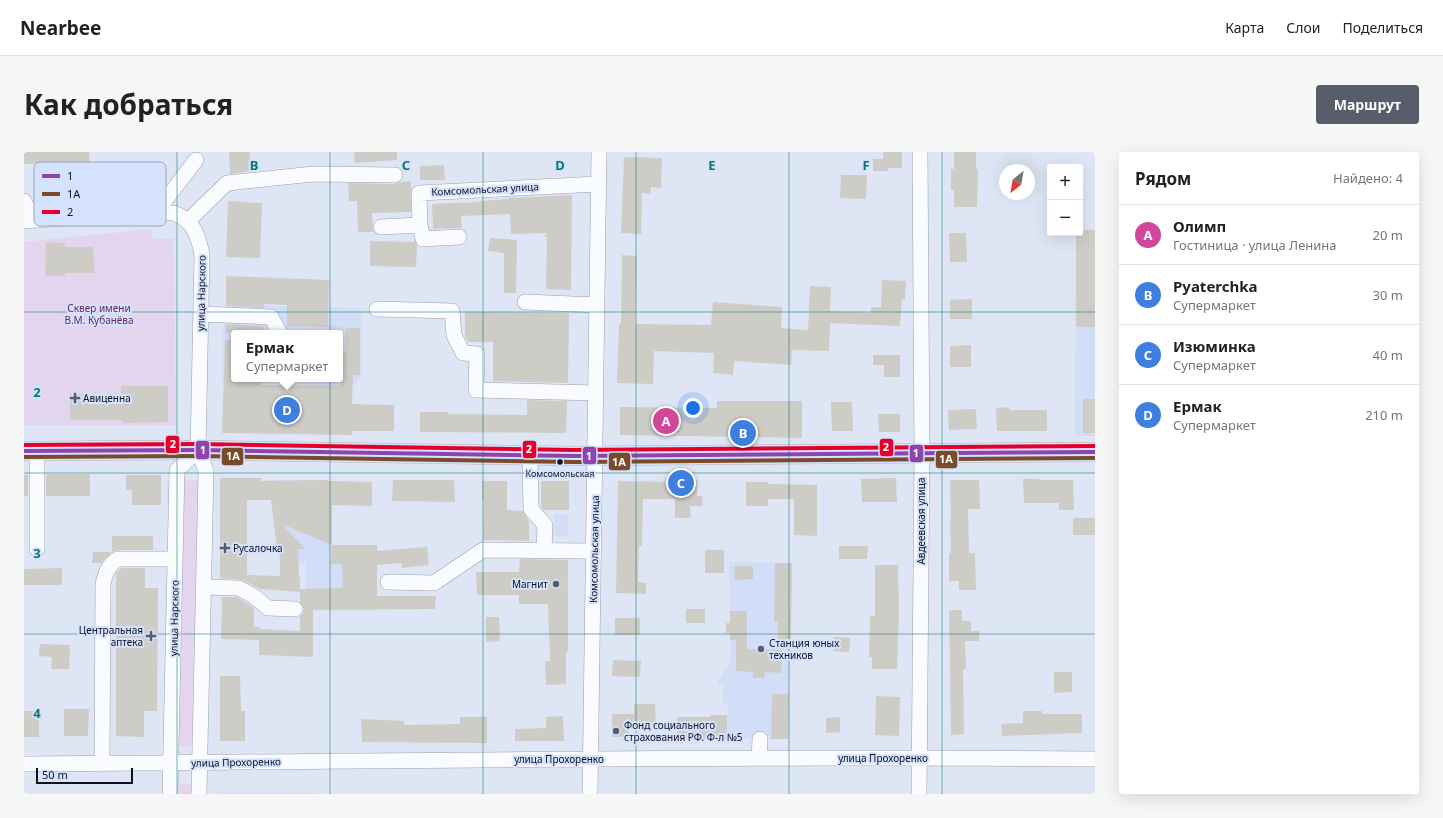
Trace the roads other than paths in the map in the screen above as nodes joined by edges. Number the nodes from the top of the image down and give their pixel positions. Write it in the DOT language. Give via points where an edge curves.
graph roads {
  1 [pos="599,152"];
  2 [pos="920,152"];
  3 [pos="196,160"];
  4 [pos="395,175"];
  5 [pos="598,184"];
  6 [pos="166,200"];
  7 [pos="24,201"];
  8 [pos="166,213"];
  9 [pos="28,221"];
  10 [pos="188,221"];
  11 [pos="420,225"];
  12 [pos="381,227"];
  13 [pos="459,237"];
  14 [pos="525,302"];
  15 [pos="597,305"];
  16 [pos="377,309"];
  17 [pos="201,314"];
  18 [pos="278,330"];
  19 [pos="596,393"];
  20 [pos="198,450"];
  21 [pos="30,451"];
  22 [pos="1095,452"];
  23 [pos="922,453"];
  24 [pos="530,455"];
  25 [pos="595,456"];
  26 [pos="37,549"];
  27 [pos="544,550"];
  28 [pos="594,551"];
  29 [pos="175,559"];
  30 [pos="388,582"];
  31 [pos="203,587"];
  32 [pos="295,609"];
  33 [pos="760,739"];
  34 [pos="759,758"];
  35 [pos="919,758"];
  36 [pos="591,759"];
  37 [pos="1095,759"];
  38 [pos="170,762"];
  39 [pos="200,762"];
  40 [pos="102,763"];
  41 [pos="24,764"];
  42 [pos="170,794"];
  43 [pos="199,794"];
  44 [pos="590,794"];
  45 [pos="919,794"];
  1 -- 5 [label="street, Комсомольская улица"];
  2 -- 23 [label="street, Авдеевская улица"];
  3 -- 6 [label="street"];
  4 -- 10 [label="street" via="313,174 227,183"];
  5 -- 11 [label="street, Комсомольская улица" via="419,193"];
  5 -- 15 [label="street, Комсомольская улица"];
  7 -- 9 [label="street"];
  8 -- 10 [label="street" via="176,214"];
  10 -- 17 [label="street, улица Нарского" via="198,236 202,255"];
  11 -- 12 [label="street"];
  11 -- 13 [label="street" via="423,239"];
  14 -- 15 [label="street"];
  15 -- 19 [label="street, Комсомольская улица"];
  16 -- 19 [label="street" via="452,311 454,335 462,352 477,354 476,390"];
  17 -- 18 [label="street" via="272,317"];
  17 -- 20 [label="street, улица Нарского"];
  19 -- 25 [label="street, Комсомольская улица"];
  20 -- 21 [label="main road"];
  20 -- 24 [label="main road"];
  20 -- 29 [label="street, улица Нарского" via="177,470"];
  20 -- 31 [label="street, улица Нарского" via="206,471"];
  21 -- 26 [label="street"];
  22 -- 23 [label="main road"];
  23 -- 25 [label="main road"];
  23 -- 35 [label="street, Авдеевская улица"];
  24 -- 25 [label="main road"];
  24 -- 27 [label="street" via="531,508 545,525"];
  25 -- 28 [label="street, Комсомольская улица"];
  27 -- 28 [label="street"];
  27 -- 30 [label="street" via="483,550 434,583"];
  28 -- 36 [label="street, Комсомольская улица"];
  29 -- 38 [label="street, улица Нарского"];
  29 -- 40 [label="street" via="118,559 111,564 104,576"];
  31 -- 32 [label="street" via="239,588 268,608"];
  31 -- 39 [label="street, улица Нарского"];
  33 -- 34 [label="street"];
  34 -- 35 [label="street, улица Прохоренко"];
  34 -- 36 [label="street, улица Прохоренко"];
  35 -- 37 [label="street, улица Прохоренко"];
  35 -- 45 [label="street, Авдеевская улица"];
  36 -- 39 [label="street, улица Прохоренко"];
  36 -- 44 [label="street, Комсомольская улица"];
  38 -- 39 [label="street, улица Прохоренко"];
  38 -- 40 [label="street, улица Прохоренко"];
  38 -- 42 [label="street, улица Нарского"];
  39 -- 43 [label="street, улица Нарского"];
  40 -- 41 [label="street, улица Прохоренко"];
}
